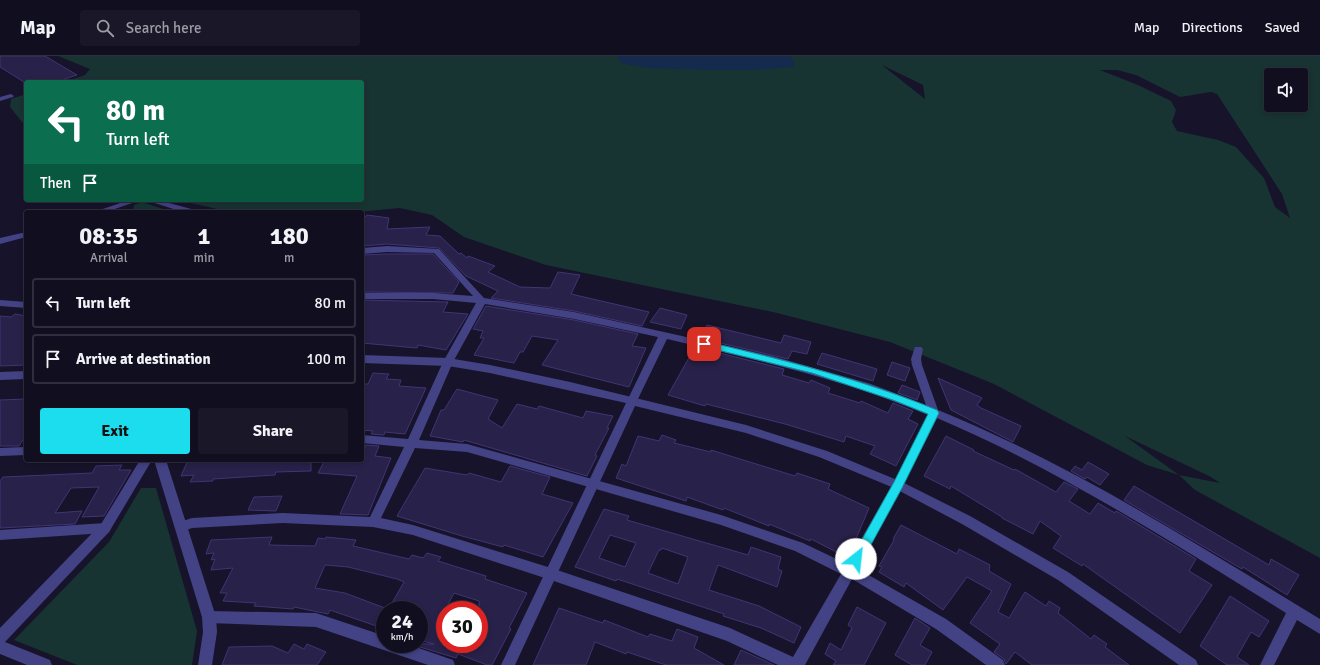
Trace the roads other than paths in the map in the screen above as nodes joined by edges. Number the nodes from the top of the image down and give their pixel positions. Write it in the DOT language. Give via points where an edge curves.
graph roads {
  1 [pos="11,96"];
  2 [pos="0,99"];
  3 [pos="130,202"];
  4 [pos="156,202"];
  5 [pos="104,210"];
  6 [pos="185,210"];
  7 [pos="24,235"];
  8 [pos="0,242"];
  9 [pos="364,251"];
  10 [pos="364,296"];
  11 [pos="482,301"];
  12 [pos="0,303"];
  13 [pos="24,305"];
  14 [pos="664,335"];
  15 [pos="918,349"];
  16 [pos="364,359"];
  17 [pos="448,362"];
  18 [pos="24,375"];
  19 [pos="0,376"];
  20 [pos="632,402"];
  21 [pos="934,413"];
  22 [pos="364,439"];
  23 [pos="412,443"];
  24 [pos="24,451"];
  25 [pos="0,452"];
  26 [pos="145,462"];
  27 [pos="161,462"];
  28 [pos="593,485"];
  29 [pos="898,485"];
  30 [pos="373,522"];
  31 [pos="181,527"];
  32 [pos="106,528"];
  33 [pos="0,535"];
  34 [pos="850,572"];
  35 [pos="551,574"];
  36 [pos="1294,611"];
  37 [pos="208,617"];
  38 [pos="1320,627"];
  39 [pos="0,638"];
  40 [pos="376,641"];
  41 [pos="0,648"];
  42 [pos="413,653"];
  43 [pos="45,665"];
  44 [pos="205,665"];
  45 [pos="448,665"];
  46 [pos="508,665"];
  47 [pos="794,665"];
  48 [pos="797,665"];
  49 [pos="998,665"];
  50 [pos="1191,665"];
  51 [pos="1267,665"];
  1 -- 2 [label="street"];
  3 -- 5 [label="street"];
  4 -- 6 [label="street"];
  7 -- 8 [label="street"];
  9 -- 11 [label="street" via="436,251"];
  10 -- 11 [label="street"];
  11 -- 14 [label="street" via="561,312"];
  11 -- 17 [label="street"];
  12 -- 13 [label="street"];
  14 -- 20 [label="street"];
  14 -- 21 [label="street" via="813,370 896,397"];
  15 -- 21 [label="street" via="917,365"];
  16 -- 17 [label="street"];
  17 -- 20 [label="street"];
  17 -- 23 [label="street"];
  18 -- 19 [label="street"];
  20 -- 28 [label="street"];
  20 -- 29 [label="street" via="746,429 823,454"];
  21 -- 29 [label="street"];
  21 -- 36 [label="street" via="1033,457 1106,497"];
  22 -- 23 [label="street"];
  23 -- 28 [label="street" via="467,448"];
  23 -- 30 [label="street"];
  24 -- 25 [label="street"];
  26 -- 32 [label="street"];
  27 -- 31 [label="street"];
  28 -- 34 [label="street" via="721,520 799,547"];
  28 -- 35 [label="street"];
  29 -- 34 [label="street"];
  29 -- 50 [label="street" via="966,520 1063,576"];
  30 -- 31 [label="street" via="283,518 192,523"];
  30 -- 35 [label="street" via="413,530"];
  31 -- 37 [label="street"];
  32 -- 33 [label="street"];
  32 -- 39 [label="street"];
  34 -- 48 [label="street"];
  34 -- 49 [label="street" via="941,624"];
  35 -- 46 [label="street"];
  35 -- 47 [label="street" via="730,635"];
  36 -- 38 [label="street"];
  36 -- 51 [label="street"];
  37 -- 40 [label="street" via="316,620"];
  37 -- 44 [label="street" via="210,632"];
  41 -- 43 [label="street"];
  42 -- 45 [label="street"];
}
